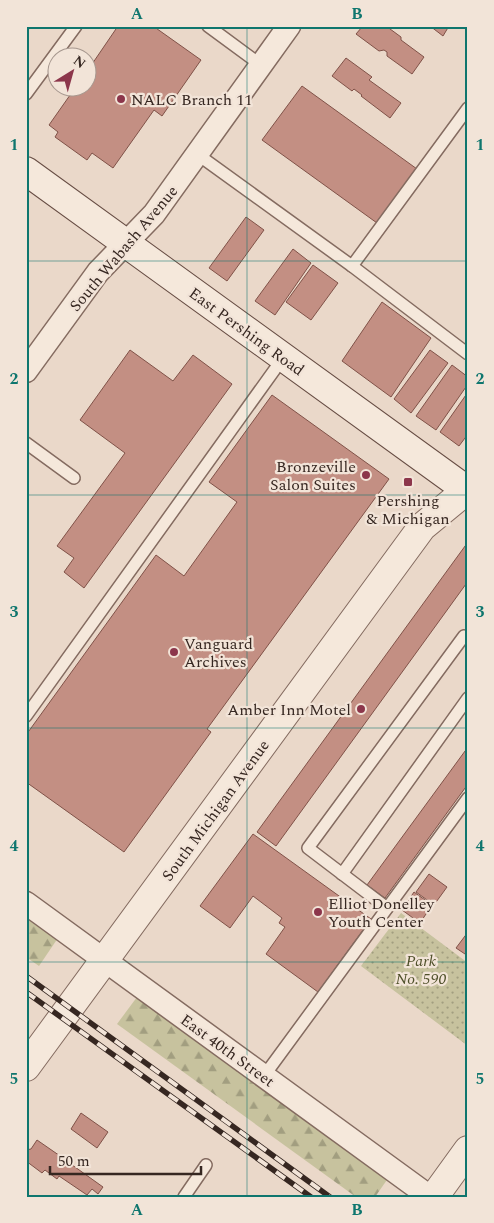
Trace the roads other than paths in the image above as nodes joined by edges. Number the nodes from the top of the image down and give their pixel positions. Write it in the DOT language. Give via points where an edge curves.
graph roads {
  1 [pos="76,26"];
  2 [pos="208,26"];
  3 [pos="289,26"];
  4 [pos="261,65"];
  5 [pos="26,94"];
  6 [pos="468,108"];
  7 [pos="198,154"];
  8 [pos="26,171"];
  9 [pos="126,243"];
  10 [pos="352,266"];
  11 [pos="468,354"];
  12 [pos="284,358"];
  13 [pos="26,371"];
  14 [pos="26,443"];
  15 [pos="74,478"];
  16 [pos="467,491"];
  17 [pos="468,638"];
  18 [pos="468,698"];
  19 [pos="26,716"];
  20 [pos="468,798"];
  21 [pos="342,874"];
  22 [pos="26,903"];
  23 [pos="387,908"];
  24 [pos="105,960"];
  25 [pos="26,1067"];
  26 [pos="264,1076"];
  27 [pos="468,1150"];
  28 [pos="206,1165"];
  29 [pos="184,1197"];
  30 [pos="432,1197"];
  1 -- 5 [label="lane"];
  2 -- 4 [label="lane"];
  3 -- 4 [label="street, South Wabash Avenue"];
  4 -- 7 [label="street, South Wabash Avenue"];
  6 -- 10 [label="lane"];
  7 -- 9 [label="street, South Wabash Avenue" via="154,214"];
  7 -- 10 [label="lane"];
  8 -- 9 [label="street, East Pershing Road"];
  9 -- 12 [label="street, East Pershing Road"];
  9 -- 13 [label="street, South Wabash Avenue" via="98,272"];
  10 -- 11 [label="lane"];
  12 -- 16 [label="street, East Pershing Road"];
  12 -- 19 [label="lane"];
  14 -- 15 [label="lane"];
  16 -- 24 [label="street, South Michigan Avenue" via="422,527"];
  17 -- 21 [label="lane" via="464,636 308,848"];
  18 -- 21 [label="lane"];
  20 -- 23 [label="lane"];
  21 -- 23 [label="lane"];
  22 -- 24 [label="street, East 40th Street"];
  23 -- 26 [label="lane"];
  24 -- 25 [label="street, South Michigan Avenue"];
  24 -- 26 [label="street, East 40th Street"];
  26 -- 30 [label="street, East 40th Street"];
  27 -- 30 [label="street"];
  28 -- 29 [label="lane"];
}
